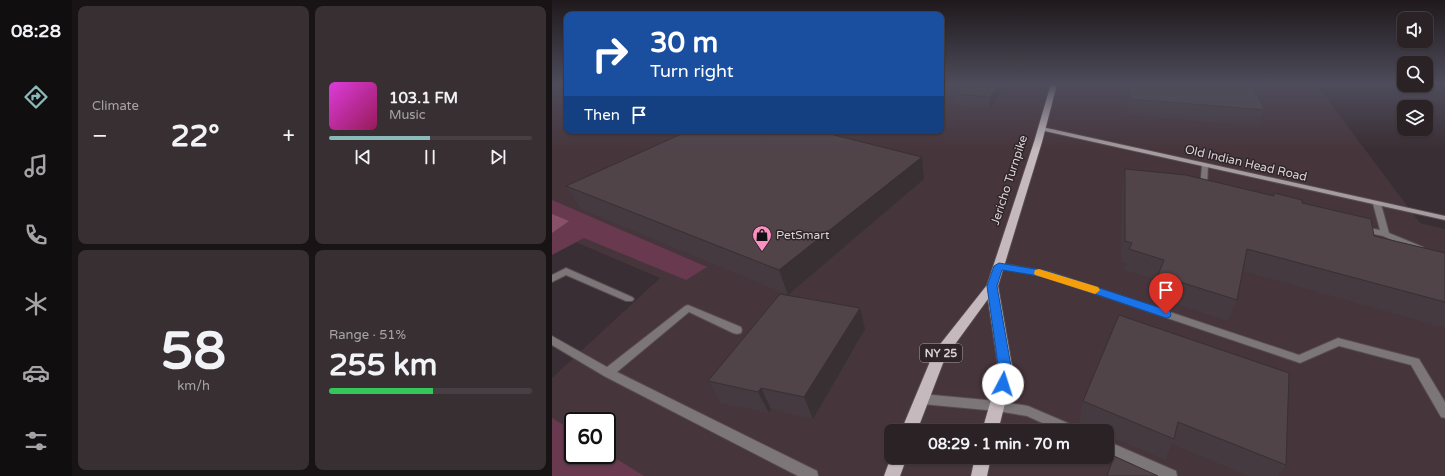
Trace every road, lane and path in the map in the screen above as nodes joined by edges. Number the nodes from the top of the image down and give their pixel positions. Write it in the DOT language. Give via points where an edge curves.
graph roads {
  1 [pos="1048,106"];
  2 [pos="1042,129"];
  3 [pos="1205,165"];
  4 [pos="1216,192"];
  5 [pos="1377,204"];
  6 [pos="1445,218"];
  7 [pos="1355,227"];
  8 [pos="1385,234"];
  9 [pos="1426,252"];
  10 [pos="999,266"];
  11 [pos="552,279"];
  12 [pos="992,286"];
  13 [pos="629,298"];
  14 [pos="737,330"];
  15 [pos="552,340"];
  16 [pos="608,373"];
  17 [pos="922,399"];
  18 [pos="997,406"];
  19 [pos="1445,413"];
  20 [pos="913,424"];
  21 [pos="992,424"];
  22 [pos="1057,424"];
  23 [pos="1114,450"];
  24 [pos="896,464"];
  25 [pos="982,464"];
  26 [pos="812,476"];
  27 [pos="892,476"];
  28 [pos="979,476"];
  29 [pos="1171,476"];
  1 -- 2 [label="main road, Jericho Turnpike / NY 25"];
  2 -- 3 [label="street, Old Indian Head Road"];
  2 -- 10 [label="main road, Jericho Turnpike / NY 25"];
  3 -- 4 [label="lane" via="1203,189"];
  3 -- 5 [label="street, Old Indian Head Road"];
  5 -- 6 [label="street, Old Indian Head Road"];
  5 -- 8 [label="lane"];
  7 -- 8 [label="lane"];
  8 -- 9 [label="lane"];
  10 -- 12 [label="main road, Jericho Turnpike / NY 25"];
  10 -- 19 [label="lane" via="1047,274 1300,359 1338,342 1415,362"];
  11 -- 13 [label="lane" via="566,271"];
  12 -- 17 [label="main road, Jericho Turnpike / NY 25" via="939,356"];
  12 -- 18 [label="main road, Jericho Turnpike / NY 25" via="1006,372"];
  14 -- 16 [label="lane" via="688,308"];
  15 -- 16 [label="lane"];
  16 -- 26 [label="lane"];
  17 -- 18 [label="lane"];
  17 -- 20 [label="main road, Jericho Turnpike / NY 25"];
  18 -- 21 [label="main road, Jericho Turnpike / NY 25"];
  18 -- 22 [label="lane" via="1028,411"];
  23 -- 29 [label="lane"];
  24 -- 27 [label="main road"];
  25 -- 28 [label="main road"];
}
